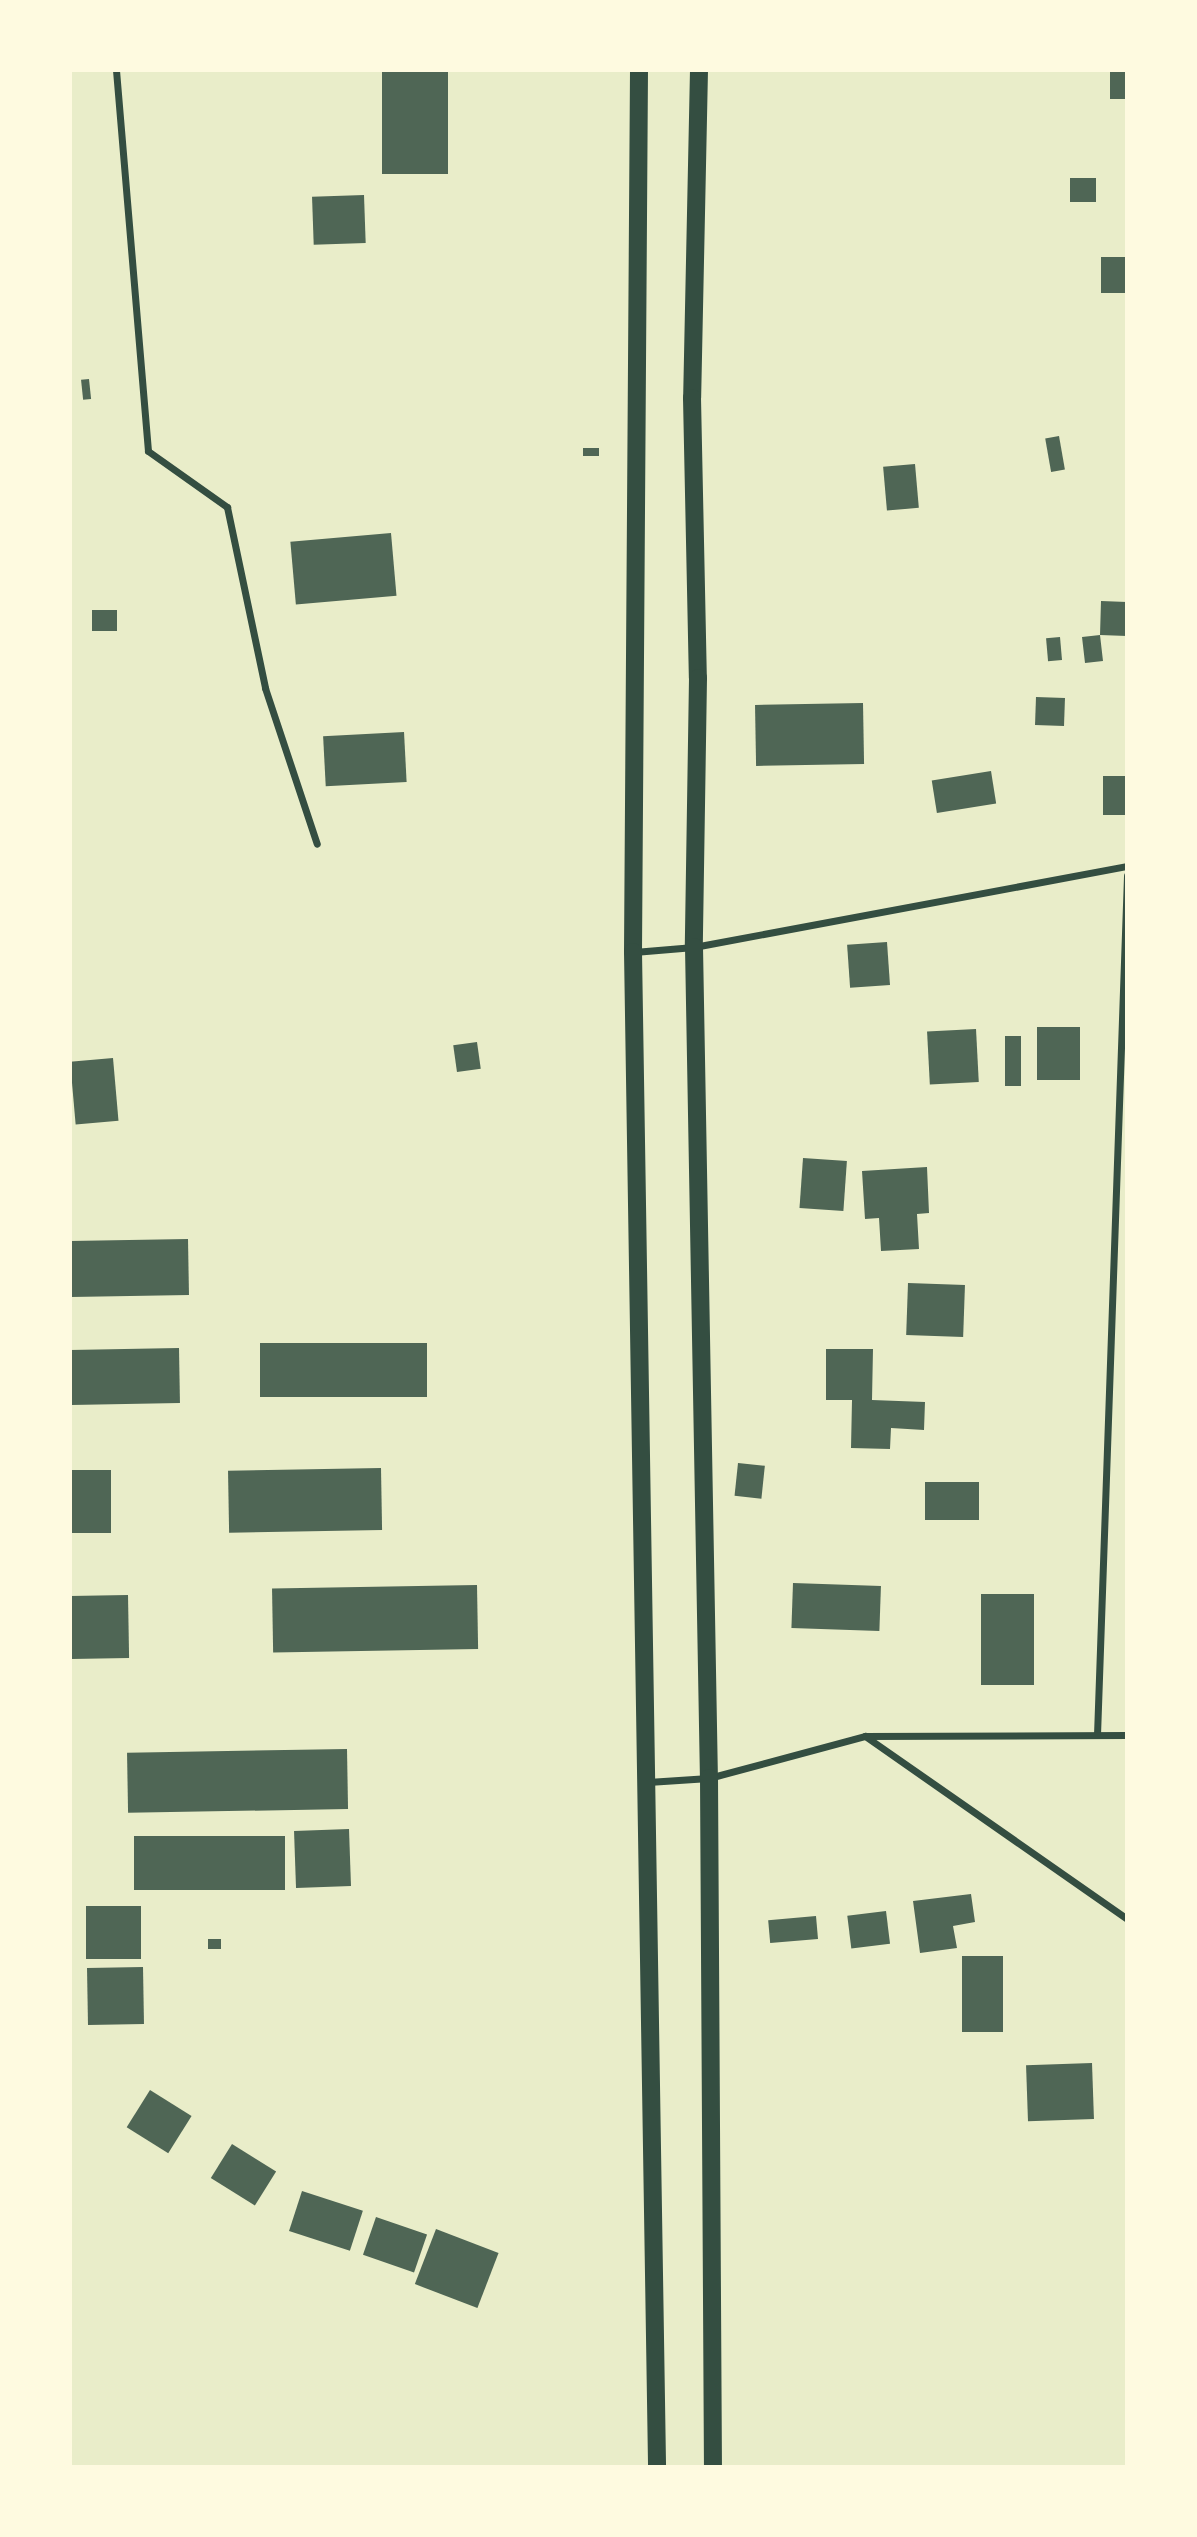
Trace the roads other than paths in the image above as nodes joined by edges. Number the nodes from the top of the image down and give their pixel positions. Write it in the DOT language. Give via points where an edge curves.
graph roads {
  1 [pos="116,70"];
  2 [pos="639,70"];
  3 [pos="699,70"];
  4 [pos="317,844"];
  5 [pos="1127,866"];
  6 [pos="1127,876"];
  7 [pos="694,947"];
  8 [pos="633,952"];
  9 [pos="1097,1735"];
  10 [pos="1127,1735"];
  11 [pos="865,1736"];
  12 [pos="709,1778"];
  13 [pos="647,1782"];
  14 [pos="1127,1919"];
  15 [pos="657,2467"];
  16 [pos="713,2467"];
  1 -- 4 [label="street" via="148,451 227,507 265,688"];
  2 -- 8 [label="main road"];
  3 -- 7 [label="main road" via="692,385 698,678"];
  5 -- 7 [label="street"];
  6 -- 9 [label="street"];
  7 -- 8 [label="street"];
  7 -- 12 [label="main road"];
  8 -- 13 [label="main road"];
  9 -- 10 [label="street"];
  9 -- 11 [label="street"];
  11 -- 12 [label="street"];
  11 -- 14 [label="street"];
  12 -- 13 [label="street"];
  12 -- 16 [label="main road"];
  13 -- 15 [label="main road"];
}
